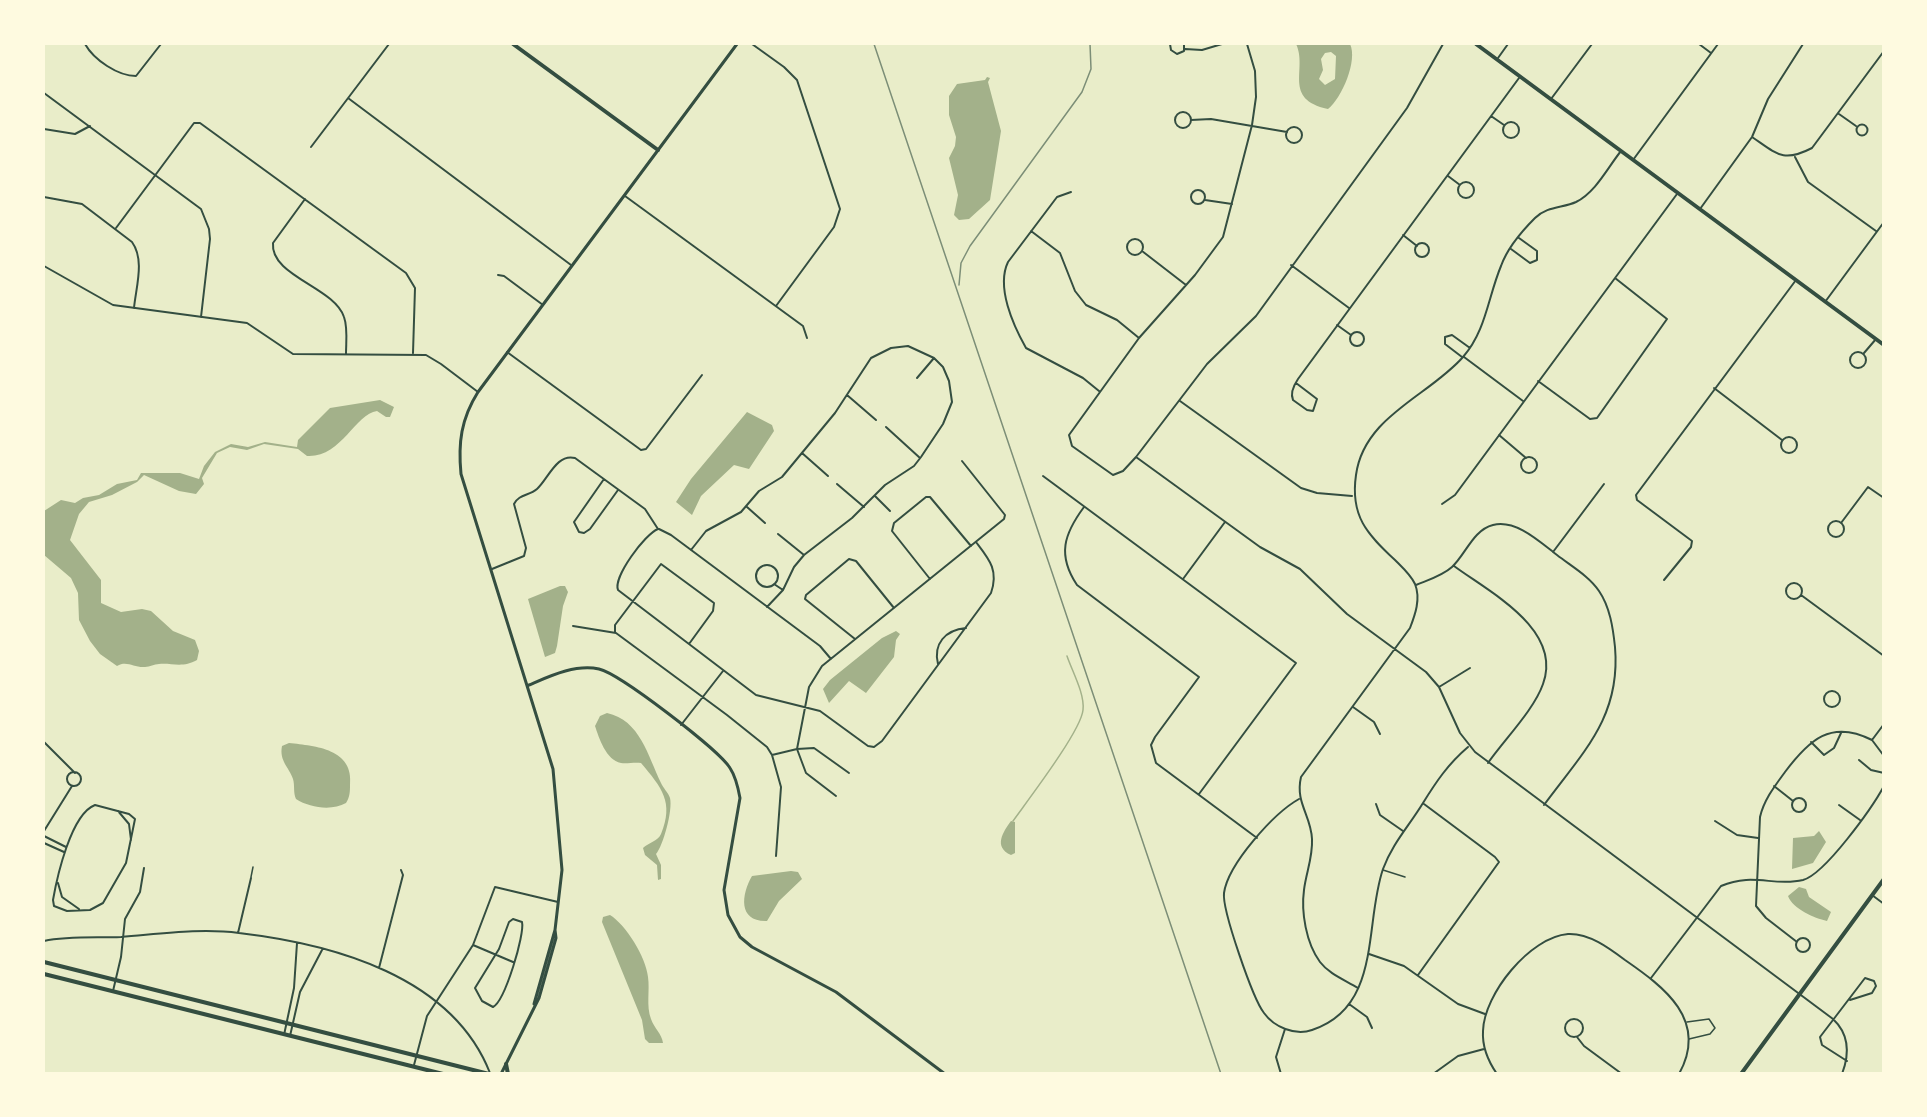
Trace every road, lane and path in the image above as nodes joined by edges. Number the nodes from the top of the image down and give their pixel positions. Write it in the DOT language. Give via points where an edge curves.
graph roads {
  1 [pos="84,44"];
  2 [pos="161,44"];
  3 [pos="389,44"];
  4 [pos="513,44"];
  5 [pos="737,44"];
  6 [pos="752,44"];
  7 [pos="1170,44"];
  8 [pos="1184,44"];
  9 [pos="1222,44"];
  10 [pos="1247,44"];
  11 [pos="1443,44"];
  12 [pos="1476,44"];
  13 [pos="1508,44"];
  14 [pos="1592,44"];
  15 [pos="1699,44"];
  16 [pos="1718,44"];
  17 [pos="1803,44"];
  18 [pos="1185,49"];
  19 [pos="1884,51"];
  20 [pos="1711,53"];
  21 [pos="1879,58"];
  22 [pos="1497,59"];
  23 [pos="1884,62"];
  24 [pos="1520,76"];
  25 [pos="44,93"];
  26 [pos="348,98"];
  27 [pos="1551,99"];
  28 [pos="1839,114"];
  29 [pos="1491,116"];
  30 [pos="1191,120"];
  31 [pos="1252,125"];
  32 [pos="1504,125"];
  33 [pos="90,126"];
  34 [pos="1857,127"];
  35 [pos="44,129"];
  36 [pos="1287,132"];
  37 [pos="1752,137"];
  38 [pos="311,147"];
  39 [pos="658,150"];
  40 [pos="1621,151"];
  41 [pos="1795,157"];
  42 [pos="1634,160"];
  43 [pos="156,175"];
  44 [pos="1448,176"];
  45 [pos="1460,185"];
  46 [pos="1071,192"];
  47 [pos="1677,193"];
  48 [pos="625,196"];
  49 [pos="44,197"];
  50 [pos="305,199"];
  51 [pos="1205,200"];
  52 [pos="1232,204"];
  53 [pos="1700,209"];
  54 [pos="1884,222"];
  55 [pos="116,228"];
  56 [pos="1031,231"];
  57 [pos="1876,231"];
  58 [pos="1403,235"];
  59 [pos="1520,238"];
  60 [pos="1417,246"];
  61 [pos="1511,249"];
  62 [pos="1142,251"];
  63 [pos="44,266"];
  64 [pos="572,266"];
  65 [pos="1291,266"];
  66 [pos="498,275"];
  67 [pos="1615,278"];
  68 [pos="1796,280"];
  69 [pos="1186,285"];
  70 [pos="1825,302"];
  71 [pos="543,305"];
  72 [pos="776,306"];
  73 [pos="134,308"];
  74 [pos="1349,308"];
  75 [pos="201,316"];
  76 [pos="1337,325"];
  77 [pos="1351,335"];
  78 [pos="807,338"];
  79 [pos="1139,338"];
  80 [pos="1876,339"];
  81 [pos="1883,344"];
  82 [pos="1470,348"];
  83 [pos="507,352"];
  84 [pos="412,353"];
  85 [pos="346,354"];
  86 [pos="1864,354"];
  87 [pos="1463,357"];
  88 [pos="934,358"];
  89 [pos="702,375"];
  90 [pos="917,378"];
  91 [pos="1538,381"];
  92 [pos="1296,383"];
  93 [pos="1714,388"];
  94 [pos="1099,391"];
  95 [pos="478,392"];
  96 [pos="847,395"];
  97 [pos="1180,401"];
  98 [pos="1523,401"];
  99 [pos="876,420"];
  100 [pos="886,427"];
  101 [pos="1498,435"];
  102 [pos="1782,440"];
  103 [pos="802,453"];
  104 [pos="1136,457"];
  105 [pos="920,458"];
  106 [pos="1526,458"];
  107 [pos="962,461"];
  108 [pos="828,476"];
  109 [pos="1043,476"];
  110 [pos="604,479"];
  111 [pos="837,484"];
  112 [pos="1604,484"];
  113 [pos="618,490"];
  114 [pos="874,496"];
  115 [pos="1353,496"];
  116 [pos="1884,498"];
  117 [pos="1442,504"];
  118 [pos="747,507"];
  119 [pos="864,507"];
  120 [pos="1084,507"];
  121 [pos="890,511"];
  122 [pos="1225,522"];
  123 [pos="765,523"];
  124 [pos="1841,523"];
  125 [pos="658,529"];
  126 [pos="778,534"];
  127 [pos="976,542"];
  128 [pos="971,546"];
  129 [pos="691,550"];
  130 [pos="1553,552"];
  131 [pos="804,555"];
  132 [pos="1454,566"];
  133 [pos="489,570"];
  134 [pos="930,579"];
  135 [pos="1183,579"];
  136 [pos="1665,580"];
  137 [pos="774,584"];
  138 [pos="1416,585"];
  139 [pos="783,590"];
  140 [pos="1801,595"];
  141 [pos="632,602"];
  142 [pos="767,607"];
  143 [pos="894,608"];
  144 [pos="573,626"];
  145 [pos="966,628"];
  146 [pos="615,632"];
  147 [pos="855,639"];
  148 [pos="688,644"];
  149 [pos="1394,649"];
  150 [pos="1884,656"];
  151 [pos="831,659"];
  152 [pos="938,664"];
  153 [pos="1470,668"];
  154 [pos="723,671"];
  155 [pos="528,685"];
  156 [pos="1438,687"];
  157 [pos="702,696"];
  158 [pos="1824,700"];
  159 [pos="1353,707"];
  160 [pos="804,708"];
  161 [pos="1884,724"];
  162 [pos="681,725"];
  163 [pos="1841,732"];
  164 [pos="1380,734"];
  165 [pos="1872,740"];
  166 [pos="44,742"];
  167 [pos="1811,742"];
  168 [pos="1469,746"];
  169 [pos="797,749"];
  170 [pos="772,755"];
  171 [pos="1884,756"];
  172 [pos="1859,760"];
  173 [pos="1488,763"];
  174 [pos="75,773"];
  175 [pos="849,773"];
  176 [pos="1884,773"];
  177 [pos="72,786"];
  178 [pos="1774,786"];
  179 [pos="1884,786"];
  180 [pos="1199,794"];
  181 [pos="836,796"];
  182 [pos="1299,799"];
  183 [pos="1793,801"];
  184 [pos="1376,804"];
  185 [pos="1423,804"];
  186 [pos="1544,805"];
  187 [pos="1839,805"];
  188 [pos="117,810"];
  189 [pos="1860,820"];
  190 [pos="1715,822"];
  191 [pos="44,831"];
  192 [pos="1403,831"];
  193 [pos="44,836"];
  194 [pos="1257,838"];
  195 [pos="1758,838"];
  196 [pos="44,843"];
  197 [pos="131,843"];
  198 [pos="66,847"];
  199 [pos="64,852"];
  200 [pos="776,856"];
  201 [pos="253,867"];
  202 [pos="144,868"];
  203 [pos="401,870"];
  204 [pos="1383,870"];
  205 [pos="1405,877"];
  206 [pos="251,878"];
  207 [pos="1756,878"];
  208 [pos="1884,879"];
  209 [pos="58,880"];
  210 [pos="1872,896"];
  211 [pos="558,902"];
  212 [pos="1884,904"];
  213 [pos="82,910"];
  214 [pos="1695,916"];
  215 [pos="238,933"];
  216 [pos="124,937"];
  217 [pos="44,941"];
  218 [pos="1797,942"];
  219 [pos="297,944"];
  220 [pos="473,945"];
  221 [pos="322,950"];
  222 [pos="1369,954"];
  223 [pos="496,955"];
  224 [pos="44,962"];
  225 [pos="513,962"];
  226 [pos="379,968"];
  227 [pos="44,974"];
  228 [pos="1418,975"];
  229 [pos="1651,978"];
  230 [pos="116,980"];
  231 [pos="294,987"];
  232 [pos="303,988"];
  233 [pos="1358,988"];
  234 [pos="113,991"];
  235 [pos="1800,994"];
  236 [pos="1850,1000"];
  237 [pos="437,1001"];
  238 [pos="1349,1004"];
  239 [pos="1485,1014"];
  240 [pos="1833,1019"];
  241 [pos="287,1021"];
  242 [pos="1686,1022"];
  243 [pos="293,1023"];
  244 [pos="1372,1028"];
  245 [pos="1285,1029"];
  246 [pos="284,1035"];
  247 [pos="290,1036"];
  248 [pos="1577,1036"];
  249 [pos="1688,1040"];
  250 [pos="1484,1049"];
  251 [pos="417,1053"];
  252 [pos="1847,1061"];
  253 [pos="506,1064"];
  254 [pos="414,1065"];
  255 [pos="443,1074"];
  256 [pos="490,1074"];
  257 [pos="501,1074"];
  258 [pos="507,1074"];
  259 [pos="945,1074"];
  260 [pos="1281,1074"];
  261 [pos="1433,1074"];
  262 [pos="1497,1074"];
  263 [pos="1622,1074"];
  264 [pos="1679,1074"];
  265 [pos="1741,1074"];
  266 [pos="1842,1074"];
  1 -- 2 [label="street" via="123,76 136,76"];
  3 -- 26 [label="street"];
  4 -- 39 [label="main road"];
  5 -- 39 [label="street"];
  6 -- 72 [label="street" via="797,80 840,210 834,227"];
  7 -- 18 [label="street" via="1174,54"];
  8 -- 18 [label="street"];
  9 -- 18 [label="street" via="1202,50"];
  10 -- 31 [label="street" via="1256,70"];
  11 -- 65 [label="street" via="1407,108"];
  12 -- 22 [label="main road"];
  13 -- 22 [label="street"];
  14 -- 27 [label="street"];
  15 -- 20 [label="street"];
  16 -- 20 [label="street"];
  17 -- 37 [label="street" via="1768,99"];
  19 -- 21 [label="street"];
  20 -- 42 [label="street"];
  21 -- 23 [label="street"];
  21 -- 28 [label="street"];
  22 -- 24 [label="main road"];
  24 -- 27 [label="main road"];
  24 -- 29 [label="street"];
  25 -- 33 [label="street"];
  26 -- 38 [label="street"];
  26 -- 64 [label="street"];
  27 -- 40 [label="main road"];
  28 -- 34 [label="street"];
  28 -- 41 [label="street" via="1812,148"];
  29 -- 32 [label="street"];
  29 -- 44 [label="street"];
  30 -- 30 [label="street" via="1185,128 1175,122 1182,112"];
  30 -- 31 [label="street" via="1211,118"];
  31 -- 36 [label="street"];
  31 -- 52 [label="street"];
  32 -- 32 [label="street" via="1515,123 1517,134 1507,137"];
  33 -- 35 [label="street" via="75,134"];
  33 -- 43 [label="street"];
  36 -- 36 [label="street" via="1297,127 1302,138 1293,143"];
  37 -- 41 [label="street" via="1776,153"];
  37 -- 53 [label="street"];
  39 -- 48 [label="street"];
  40 -- 42 [label="main road"];
  40 -- 59 [label="street" via="1590,192 1574,203 1546,210"];
  41 -- 57 [label="street" via="1808,182"];
  42 -- 47 [label="main road"];
  43 -- 50 [label="street" via="194,123 200,123"];
  43 -- 55 [label="street"];
  43 -- 75 [label="street" via="201,209 207,219 210,239"];
  44 -- 45 [label="street"];
  44 -- 58 [label="street"];
  45 -- 45 [label="street" via="1472,184 1473,194 1462,196"];
  46 -- 56 [label="street" via="1057,197"];
  47 -- 53 [label="main road"];
  47 -- 67 [label="street"];
  48 -- 64 [label="street"];
  48 -- 72 [label="street"];
  49 -- 55 [label="street" via="82,204"];
  50 -- 84 [label="street" via="411,280 415,288"];
  50 -- 85 [label="street" via="273,243 272,251 280,264 340,309 346,326"];
  51 -- 51 [label="street" via="1202,191 1191,194 1195,204"];
  51 -- 52 [label="street"];
  52 -- 69 [label="street" via="1223,237"];
  53 -- 68 [label="main road"];
  54 -- 57 [label="street"];
  55 -- 73 [label="street" via="132,242 139,256"];
  56 -- 79 [label="street" via="1060,253 1075,291 1086,304 1117,320"];
  56 -- 94 [label="street" via="1008,262 1003,279 1021,339 1032,353 1083,378"];
  57 -- 70 [label="street"];
  58 -- 60 [label="street"];
  58 -- 74 [label="street"];
  59 -- 61 [label="street"];
  59 -- 61 [label="street" via="1537,251 1537,260 1530,263"];
  60 -- 60 [label="street" via="1427,246 1427,255 1417,255"];
  61 -- 82 [label="street" via="1501,265 1480,332"];
  62 -- 62 [label="street" via="1141,242 1130,242 1131,254"];
  62 -- 69 [label="street"];
  63 -- 73 [label="street" via="106,302"];
  64 -- 71 [label="street"];
  65 -- 74 [label="street"];
  65 -- 97 [label="street" via="1256,315 1207,364"];
  66 -- 71 [label="street"];
  67 -- 91 [label="street"];
  67 -- 91 [label="street" via="1667,319 1597,418 1592,420"];
  68 -- 70 [label="main road"];
  68 -- 93 [label="street"];
  69 -- 79 [label="street"];
  70 -- 80 [label="main road"];
  71 -- 83 [label="street"];
  72 -- 78 [label="street" via="803,326"];
  73 -- 75 [label="street"];
  74 -- 76 [label="street"];
  75 -- 85 [label="street" via="247,324 293,354"];
  76 -- 77 [label="street"];
  76 -- 92 [label="street"];
  77 -- 77 [label="street" via="1361,333 1363,343 1354,345"];
  79 -- 94 [label="street"];
  80 -- 81 [label="main road"];
  80 -- 86 [label="street"];
  82 -- 87 [label="street"];
  82 -- 87 [label="street" via="1452,335 1445,337 1445,344"];
  83 -- 89 [label="street" via="641,450 646,449"];
  83 -- 95 [label="street"];
  84 -- 85 [label="street"];
  84 -- 95 [label="street" via="426,355"];
  86 -- 86 [label="street" via="1852,354 1853,366 1864,365"];
  87 -- 98 [label="street"];
  87 -- 115 [label="street" via="1443,377 1389,416 1360,460"];
  88 -- 90 [label="street"];
  88 -- 96 [label="street" via="908,346 881,351 862,368"];
  88 -- 105 [label="street" via="949,381 952,402"];
  91 -- 98 [label="street"];
  92 -- 92 [label="street" via="1293,400 1313,411 1317,399"];
  93 -- 102 [label="street"];
  93 -- 136 [label="street" via="1636,495 1636,500 1692,541"];
  94 -- 104 [label="street" via="1071,429 1072,446 1108,474 1118,474"];
  95 -- 133 [label="street" via="468,409 458,447 467,500"];
  96 -- 99 [label="street"];
  96 -- 103 [label="street"];
  97 -- 104 [label="street"];
  97 -- 115 [label="street" via="1301,488 1317,494"];
  98 -- 101 [label="street"];
  100 -- 105 [label="street"];
  101 -- 106 [label="street"];
  101 -- 117 [label="street" via="1455,495"];
  102 -- 102 [label="street" via="1785,451 1796,448 1792,437"];
  103 -- 108 [label="street"];
  103 -- 118 [label="street" via="782,477 765,486"];
  104 -- 122 [label="street"];
  105 -- 114 [label="street"];
  106 -- 106 [label="street" via="1523,469 1532,472 1536,461"];
  107 -- 127 [label="street" via="1005,515"];
  109 -- 120 [label="street"];
  110 -- 113 [label="street"];
  110 -- 113 [label="street" via="574,522 579,532 590,529"];
  110 -- 133 [label="street" via="575,458 568,456 560,461 538,488 520,496 514,504 526,548 524,556"];
  111 -- 119 [label="street"];
  112 -- 130 [label="street"];
  113 -- 125 [label="street" via="645,509"];
  114 -- 119 [label="street"];
  114 -- 121 [label="street"];
  115 -- 138 [label="street" via="1365,530"];
  116 -- 124 [label="street" via="1868,487"];
  118 -- 123 [label="street"];
  118 -- 129 [label="street" via="706,531"];
  119 -- 131 [label="street"];
  120 -- 135 [label="street"];
  120 -- 180 [label="street" via="1068,531 1065,547 1066,564 1077,585 1200,677 1151,745 1156,763"];
  122 -- 135 [label="street"];
  122 -- 149 [label="street" via="1300,569 1347,614"];
  124 -- 124 [label="street" via="1834,521 1828,532 1837,537 1844,533"];
  125 -- 129 [label="street"];
  125 -- 141 [label="street" via="648,536 617,579 618,590"];
  126 -- 131 [label="street"];
  127 -- 128 [label="street"];
  127 -- 145 [label="street" via="990,560 995,577 991,593"];
  128 -- 134 [label="street"];
  128 -- 134 [label="street" via="930,497 894,523 892,531"];
  129 -- 142 [label="street"];
  130 -- 132 [label="street" via="1516,527 1495,524 1479,533"];
  130 -- 186 [label="street" via="1599,590 1612,623 1617,673 1605,719"];
  131 -- 139 [label="street"];
  132 -- 138 [label="street"];
  132 -- 173 [label="street" via="1535,628 1545,651 1544,683 1537,697"];
  133 -- 155 [label="street"];
  134 -- 143 [label="street"];
  135 -- 180 [label="street" via="1296,663"];
  137 -- 137 [label="street" via="777,575 773,568 765,566 758,570 756,578 760,585"];
  137 -- 139 [label="street"];
  138 -- 149 [label="street" via="1415,616"];
  139 -- 142 [label="street"];
  140 -- 140 [label="street" via="1798,584 1788,585 1789,597"];
  140 -- 150 [label="street"];
  141 -- 146 [label="street" via="615,625"];
  141 -- 148 [label="street"];
  141 -- 148 [label="street" via="661,564 714,603 713,611"];
  142 -- 151 [label="street" via="820,646"];
  143 -- 147 [label="street"];
  143 -- 147 [label="street" via="853,559 806,595 807,602"];
  144 -- 146 [label="street"];
  145 -- 152 [label="street"];
  145 -- 152 [label="street" via="943,637 936,653"];
  146 -- 157 [label="street"];
  147 -- 151 [label="street"];
  148 -- 154 [label="street"];
  149 -- 156 [label="street" via="1426,672"];
  149 -- 159 [label="street"];
  151 -- 160 [label="street" via="813,679"];
  152 -- 160 [label="street" via="874,747 825,714"];
  153 -- 156 [label="street"];
  154 -- 157 [label="street"];
  154 -- 160 [label="street" via="756,696"];
  155 -- 162 [label="street" via="566,671 601,669"];
  155 -- 211 [label="street" via="553,769 562,870"];
  156 -- 168 [label="street"];
  157 -- 162 [label="street"];
  157 -- 170 [label="street"];
  158 -- 158 [label="street" via="1832,707 1841,698 1831,690"];
  159 -- 164 [label="street" via="1374,722"];
  159 -- 182 [label="street" via="1301,777"];
  160 -- 169 [label="street"];
  161 -- 165 [label="street"];
  162 -- 259 [label="street" via="720,756 738,783 739,809 724,890 728,915 740,937 836,992"];
  163 -- 165 [label="street"];
  163 -- 167 [label="street"];
  163 -- 167 [label="street" via="1834,748 1824,755"];
  165 -- 171 [label="street"];
  166 -- 174 [label="street"];
  167 -- 178 [label="street"];
  168 -- 173 [label="street"];
  168 -- 185 [label="street" via="1437,778"];
  169 -- 170 [label="street"];
  169 -- 175 [label="street" via="814,748"];
  169 -- 181 [label="street" via="806,773"];
  170 -- 200 [label="street" via="781,787"];
  172 -- 176 [label="street" via="1871,770"];
  173 -- 186 [label="street"];
  174 -- 177 [label="street" via="80,781"];
  174 -- 177 [label="street" via="68,777"];
  177 -- 191 [label="street"];
  178 -- 183 [label="street"];
  178 -- 195 [label="street" via="1763,804"];
  179 -- 189 [label="street"];
  180 -- 194 [label="street"];
  182 -- 194 [label="street" via="1282,808"];
  182 -- 233 [label="street" via="1312,837 1302,910 1307,930 1318,961"];
  183 -- 183 [label="street" via="1795,811 1805,810 1804,800"];
  184 -- 192 [label="street" via="1380,815"];
  185 -- 192 [label="street"];
  185 -- 228 [label="street" via="1498,862"];
  186 -- 214 [label="street"];
  187 -- 189 [label="street"];
  188 -- 197 [label="street" via="129,824"];
  188 -- 197 [label="street" via="135,819"];
  188 -- 198 [label="street" via="89,807"];
  189 -- 207 [label="street" via="1829,861 1813,875 1795,880"];
  190 -- 195 [label="street" via="1737,835"];
  192 -- 204 [label="street"];
  193 -- 198 [label="street"];
  194 -- 245 [label="street" via="1231,873 1224,900 1258,1003 1271,1020"];
  195 -- 207 [label="street"];
  196 -- 199 [label="street"];
  197 -- 213 [label="street" via="120,876 107,898 96,909"];
  198 -- 199 [label="street"];
  199 -- 209 [label="street"];
  201 -- 206 [label="lane"];
  202 -- 216 [label="street" via="140,892 127,914"];
  203 -- 226 [label="street" via="403,875"];
  204 -- 205 [label="lane"];
  204 -- 222 [label="street"];
  206 -- 215 [label="street"];
  207 -- 214 [label="street" via="1721,886"];
  207 -- 218 [label="street" via="1756,906 1760,913"];
  208 -- 210 [label="main road"];
  209 -- 213 [label="street" via="62,897"];
  209 -- 213 [label="street" via="54,906"];
  210 -- 212 [label="street"];
  210 -- 235 [label="main road"];
  211 -- 220 [label="street" via="495,887"];
  211 -- 253 [label="street" via="556,938 548,971"];
  214 -- 229 [label="street"];
  214 -- 235 [label="street"];
  215 -- 216 [label="street" via="171,932"];
  215 -- 219 [label="street"];
  216 -- 217 [label="street"];
  216 -- 230 [label="street"];
  218 -- 218 [label="street" via="1797,950 1808,950 1807,940"];
  219 -- 221 [label="street"];
  219 -- 231 [label="street"];
  220 -- 223 [label="street"];
  220 -- 237 [label="street"];
  221 -- 226 [label="street"];
  221 -- 232 [label="street"];
  222 -- 228 [label="street" via="1393,960"];
  222 -- 233 [label="street"];
  223 -- 225 [label="street"];
  223 -- 225 [label="street" via="509,922 518,919 523,934"];
  223 -- 225 [label="street" via="475,988 487,1005 498,1005"];
  224 -- 230 [label="main road"];
  226 -- 237 [label="street"];
  227 -- 234 [label="main road"];
  228 -- 239 [label="street" via="1458,1004"];
  229 -- 239 [label="street" via="1606,946 1589,938 1562,935 1527,953"];
  229 -- 242 [label="street" via="1675,1001"];
  230 -- 234 [label="street"];
  230 -- 241 [label="main road"];
  231 -- 232 [label="street"];
  231 -- 241 [label="street"];
  232 -- 243 [label="street"];
  233 -- 238 [label="street"];
  234 -- 246 [label="main road"];
  235 -- 240 [label="street"];
  235 -- 265 [label="main road"];
  236 -- 236 [label="street" via="1872,993 1875,981 1861,981"];
  236 -- 240 [label="street"];
  237 -- 251 [label="street" via="427,1016"];
  237 -- 256 [label="street" via="465,1028"];
  238 -- 244 [label="street" via="1367,1017"];
  238 -- 245 [label="street" via="1335,1020 1309,1032"];
  239 -- 250 [label="street"];
  240 -- 252 [label="street" via="1844,1032"];
  240 -- 252 [label="street" via="1819,1039"];
  241 -- 243 [label="main road"];
  241 -- 246 [label="street"];
  242 -- 249 [label="street"];
  242 -- 249 [label="lane" via="1709,1019 1715,1028 1710,1034"];
  243 -- 247 [label="street"];
  243 -- 251 [label="main road"];
  245 -- 260 [label="street" via="1276,1057"];
  246 -- 247 [label="main road"];
  247 -- 254 [label="main road"];
  248 -- 248 [label="street" via="1567,1033 1565,1028 1570,1021 1582,1025"];
  248 -- 263 [label="street" via="1584,1046"];
  249 -- 264 [label="street"];
  250 -- 261 [label="street" via="1458,1056"];
  250 -- 262 [label="street"];
  251 -- 254 [label="street"];
  251 -- 256 [label="main road"];
  252 -- 266 [label="street"];
  253 -- 257 [label="street"];
  253 -- 258 [label="main road"];
  254 -- 255 [label="main road"];
}
